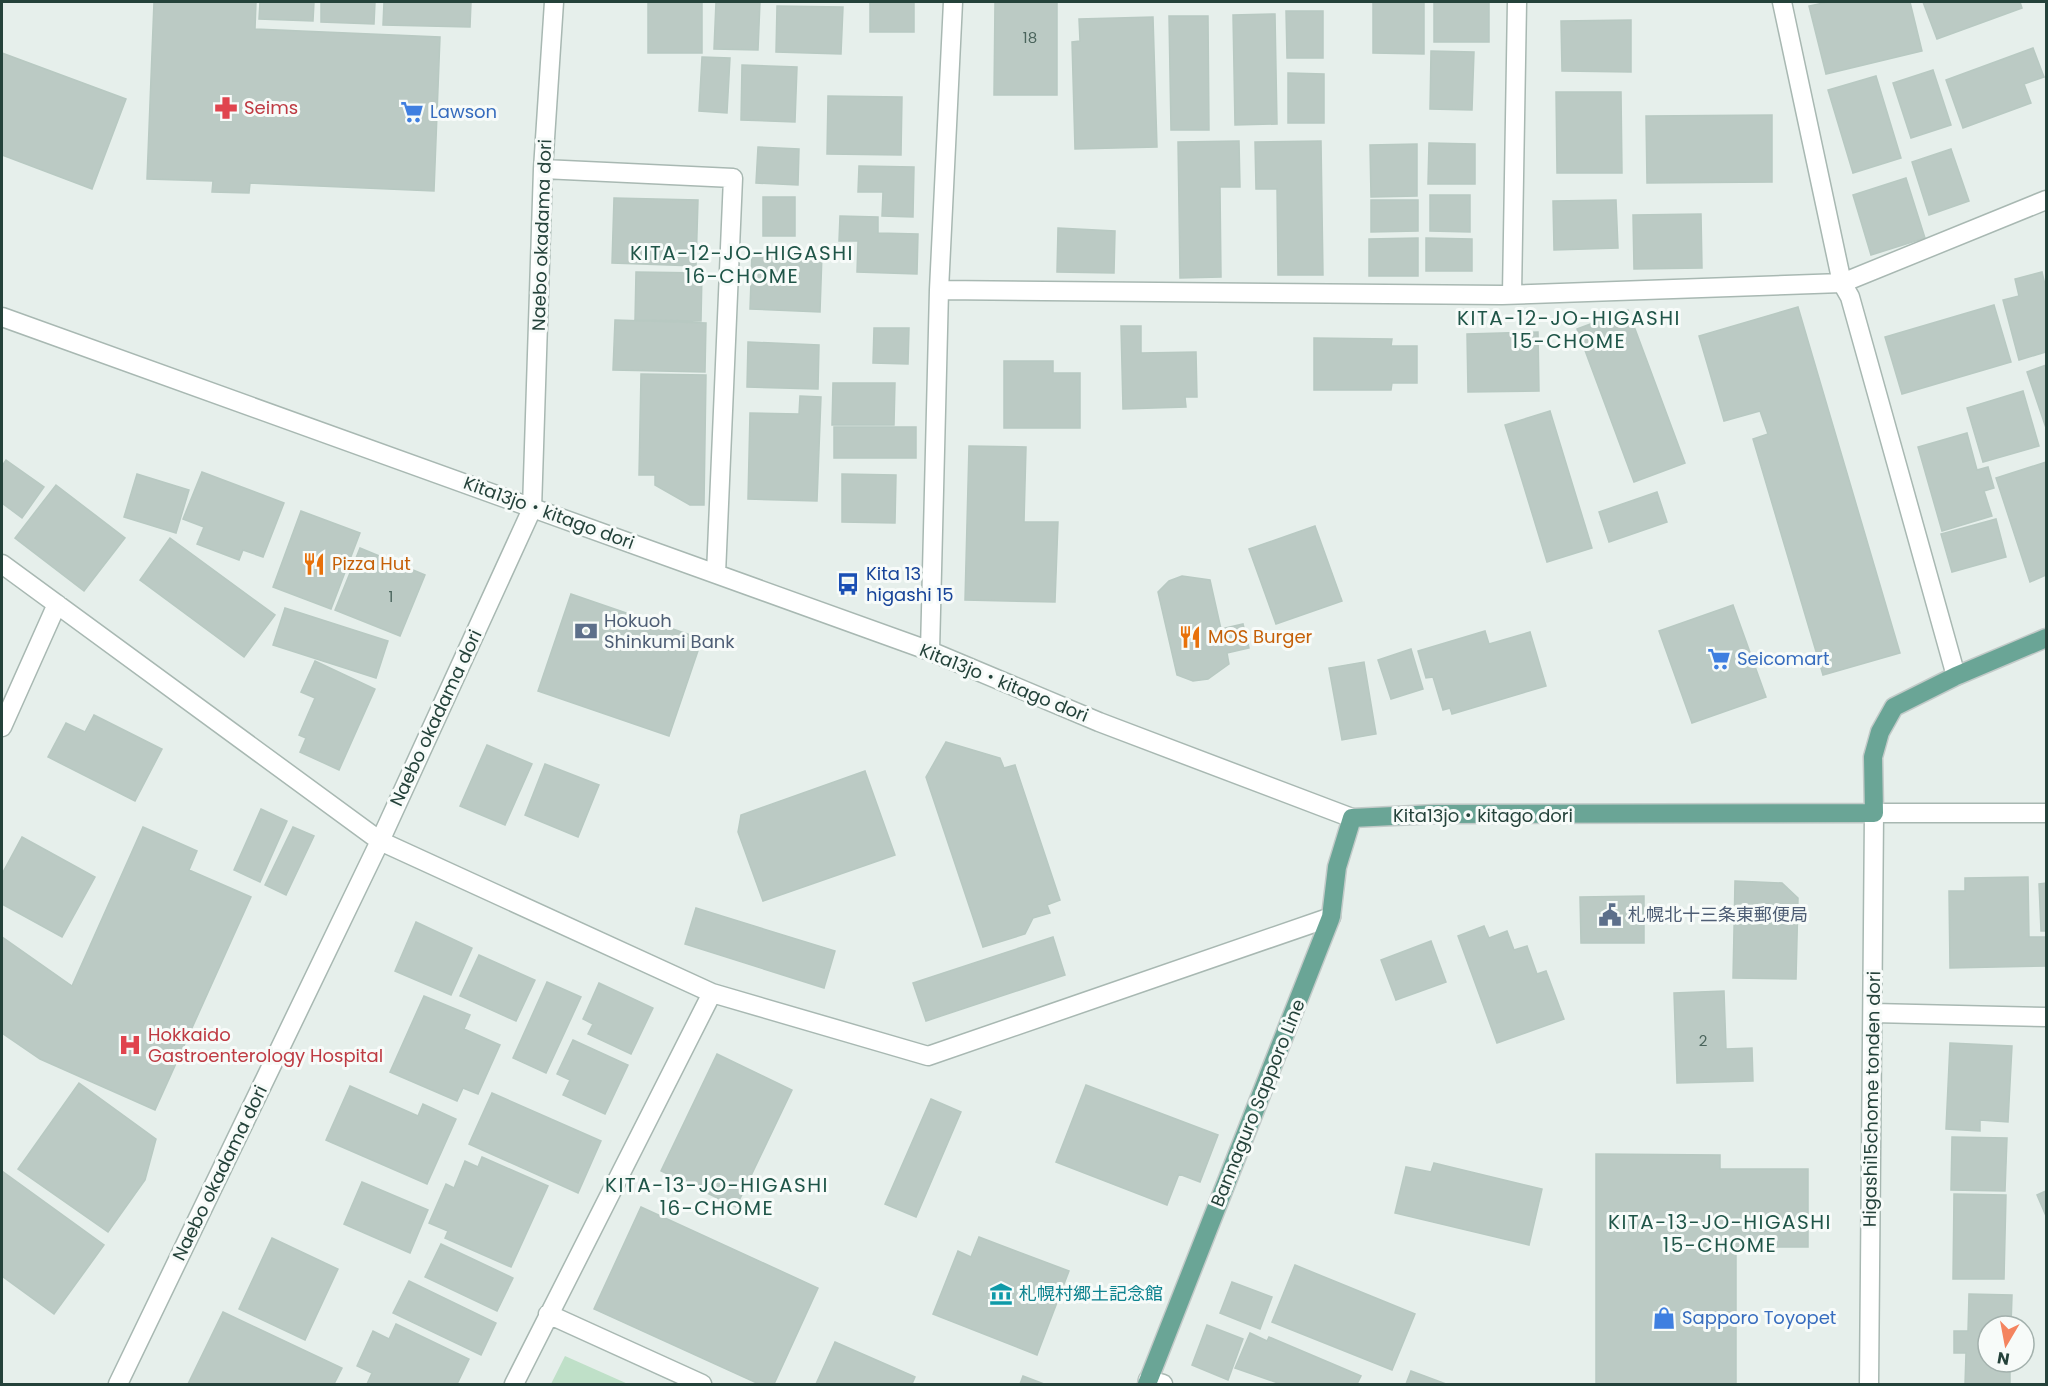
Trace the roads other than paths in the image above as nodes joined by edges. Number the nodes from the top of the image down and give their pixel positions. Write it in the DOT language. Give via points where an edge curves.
graph roads {
  1 [pos="554,2"];
  2 [pos="953,2"];
  3 [pos="1517,2"];
  4 [pos="1782,2"];
  5 [pos="543,169"];
  6 [pos="2046,200"];
  7 [pos="1842,283"];
  8 [pos="939,290"];
  9 [pos="1512,294"];
  10 [pos="2,318"];
  11 [pos="532,509"];
  12 [pos="2,564"];
  13 [pos="716,574"];
  14 [pos="57,604"];
  15 [pos="2046,638"];
  16 [pos="930,651"];
  17 [pos="1956,676"];
  18 [pos="2,727"];
  19 [pos="1874,813"];
  20 [pos="2046,813"];
  21 [pos="1352,818"];
  22 [pos="380,841"];
  23 [pos="1331,917"];
  24 [pos="712,993"];
  25 [pos="1873,1013"];
  26 [pos="2046,1017"];
  27 [pos="548,1314"];
  28 [pos="1153,1383"];
  29 [pos="118,1384"];
  30 [pos="514,1384"];
  31 [pos="702,1384"];
  32 [pos="1869,1384"];
  1 -- 5 [label="street, Naebo okadama dori"];
  2 -- 8 [label="street"];
  3 -- 9 [label="street"];
  4 -- 7 [label="street"];
  5 -- 11 [label="street, Naebo okadama dori"];
  5 -- 13 [label="street" via="733,178"];
  6 -- 7 [label="street"];
  7 -- 9 [label="street"];
  7 -- 17 [label="street" via="1850,297"];
  8 -- 9 [label="street"];
  8 -- 16 [label="street"];
  10 -- 11 [label="street, Kita13jo・kitago dori"];
  11 -- 13 [label="street, Kita13jo・kitago dori"];
  11 -- 22 [label="street, Naebo okadama dori"];
  12 -- 14 [label="street"];
  13 -- 16 [label="street, Kita13jo・kitago dori"];
  14 -- 18 [label="street"];
  14 -- 22 [label="street"];
  15 -- 17 [label="main road"];
  16 -- 21 [label="street, Kita13jo・kitago dori" via="1099,722"];
  17 -- 19 [label="main road" via="1894,707 1880,732 1873,757"];
  19 -- 20 [label="street, Kita13jo・kitago dori"];
  19 -- 21 [label="main road, Kita13jo・kitago dori" via="1436,814"];
  19 -- 25 [label="street, Higashi15chome tonden dori"];
  21 -- 23 [label="main road, Bannaguro Sapporo Line" via="1337,867"];
  22 -- 24 [label="street"];
  22 -- 29 [label="street, Naebo okadama dori"];
  23 -- 24 [label="street" via="928,1056"];
  23 -- 28 [label="main road, Bannaguro Sapporo Line"];
  24 -- 27 [label="street"];
  25 -- 26 [label="street"];
  25 -- 32 [label="street, Higashi15chome tonden dori"];
  27 -- 30 [label="street"];
  27 -- 31 [label="street"];
}
